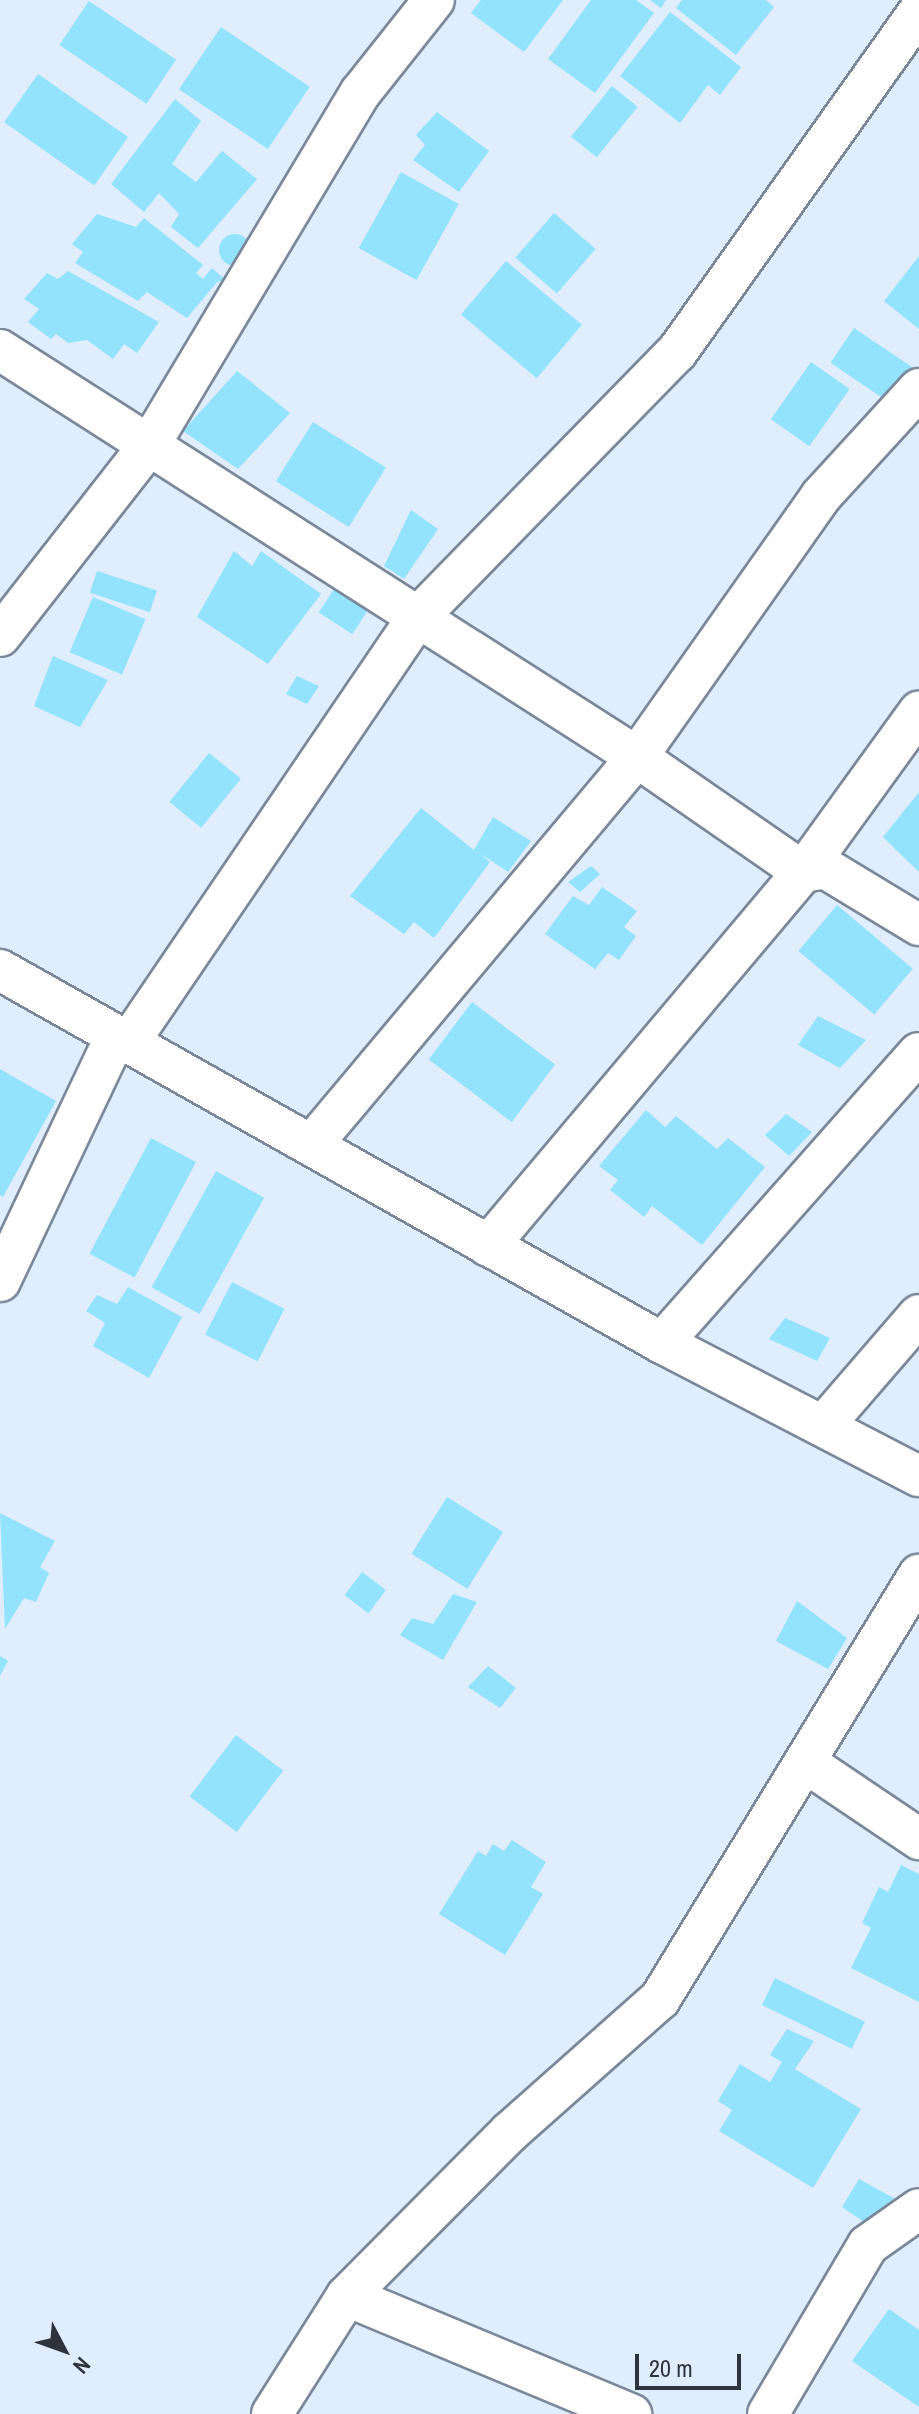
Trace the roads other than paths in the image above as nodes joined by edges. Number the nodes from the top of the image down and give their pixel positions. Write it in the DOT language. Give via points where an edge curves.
graph roads {
  1 [pos="434,0"];
  2 [pos="919,11"];
  3 [pos="0,350"];
  4 [pos="919,389"];
  5 [pos="150,444"];
  6 [pos="417,618"];
  7 [pos="0,636"];
  8 [pos="919,712"];
  9 [pos="637,757"];
  10 [pos="803,872"];
  11 [pos="919,925"];
  12 [pos="0,970"];
  13 [pos="122,1039"];
  14 [pos="919,1053"];
  15 [pos="314,1142"];
  16 [pos="488,1246"];
  17 [pos="0,1281"];
  18 [pos="919,1315"];
  19 [pos="662,1343"];
  20 [pos="824,1425"];
  21 [pos="919,1476"];
  22 [pos="919,1575"];
  23 [pos="805,1762"];
  24 [pos="919,1839"];
  25 [pos="919,2209"];
  26 [pos="347,2296"];
  27 [pos="272,2414"];
  28 [pos="631,2414"];
  29 [pos="768,2414"];
  1 -- 5 [label="street" via="361,92"];
  2 -- 6 [label="street" via="677,352"];
  3 -- 5 [label="street"];
  4 -- 9 [label="street" via="821,496"];
  5 -- 6 [label="street"];
  5 -- 7 [label="street"];
  6 -- 9 [label="street"];
  6 -- 13 [label="street"];
  8 -- 10 [label="street"];
  9 -- 10 [label="street"];
  9 -- 15 [label="street"];
  10 -- 11 [label="street" via="825,868"];
  10 -- 16 [label="street"];
  12 -- 13 [label="street"];
  13 -- 15 [label="street"];
  13 -- 17 [label="street"];
  14 -- 19 [label="street"];
  15 -- 16 [label="street"];
  16 -- 19 [label="street"];
  18 -- 20 [label="street"];
  19 -- 20 [label="street"];
  20 -- 21 [label="street"];
  22 -- 23 [label="street"];
  23 -- 24 [label="street"];
  23 -- 26 [label="street" via="660,1999 510,2132"];
  25 -- 29 [label="street" via="868,2245"];
  26 -- 27 [label="street"];
  26 -- 28 [label="street"];
}
